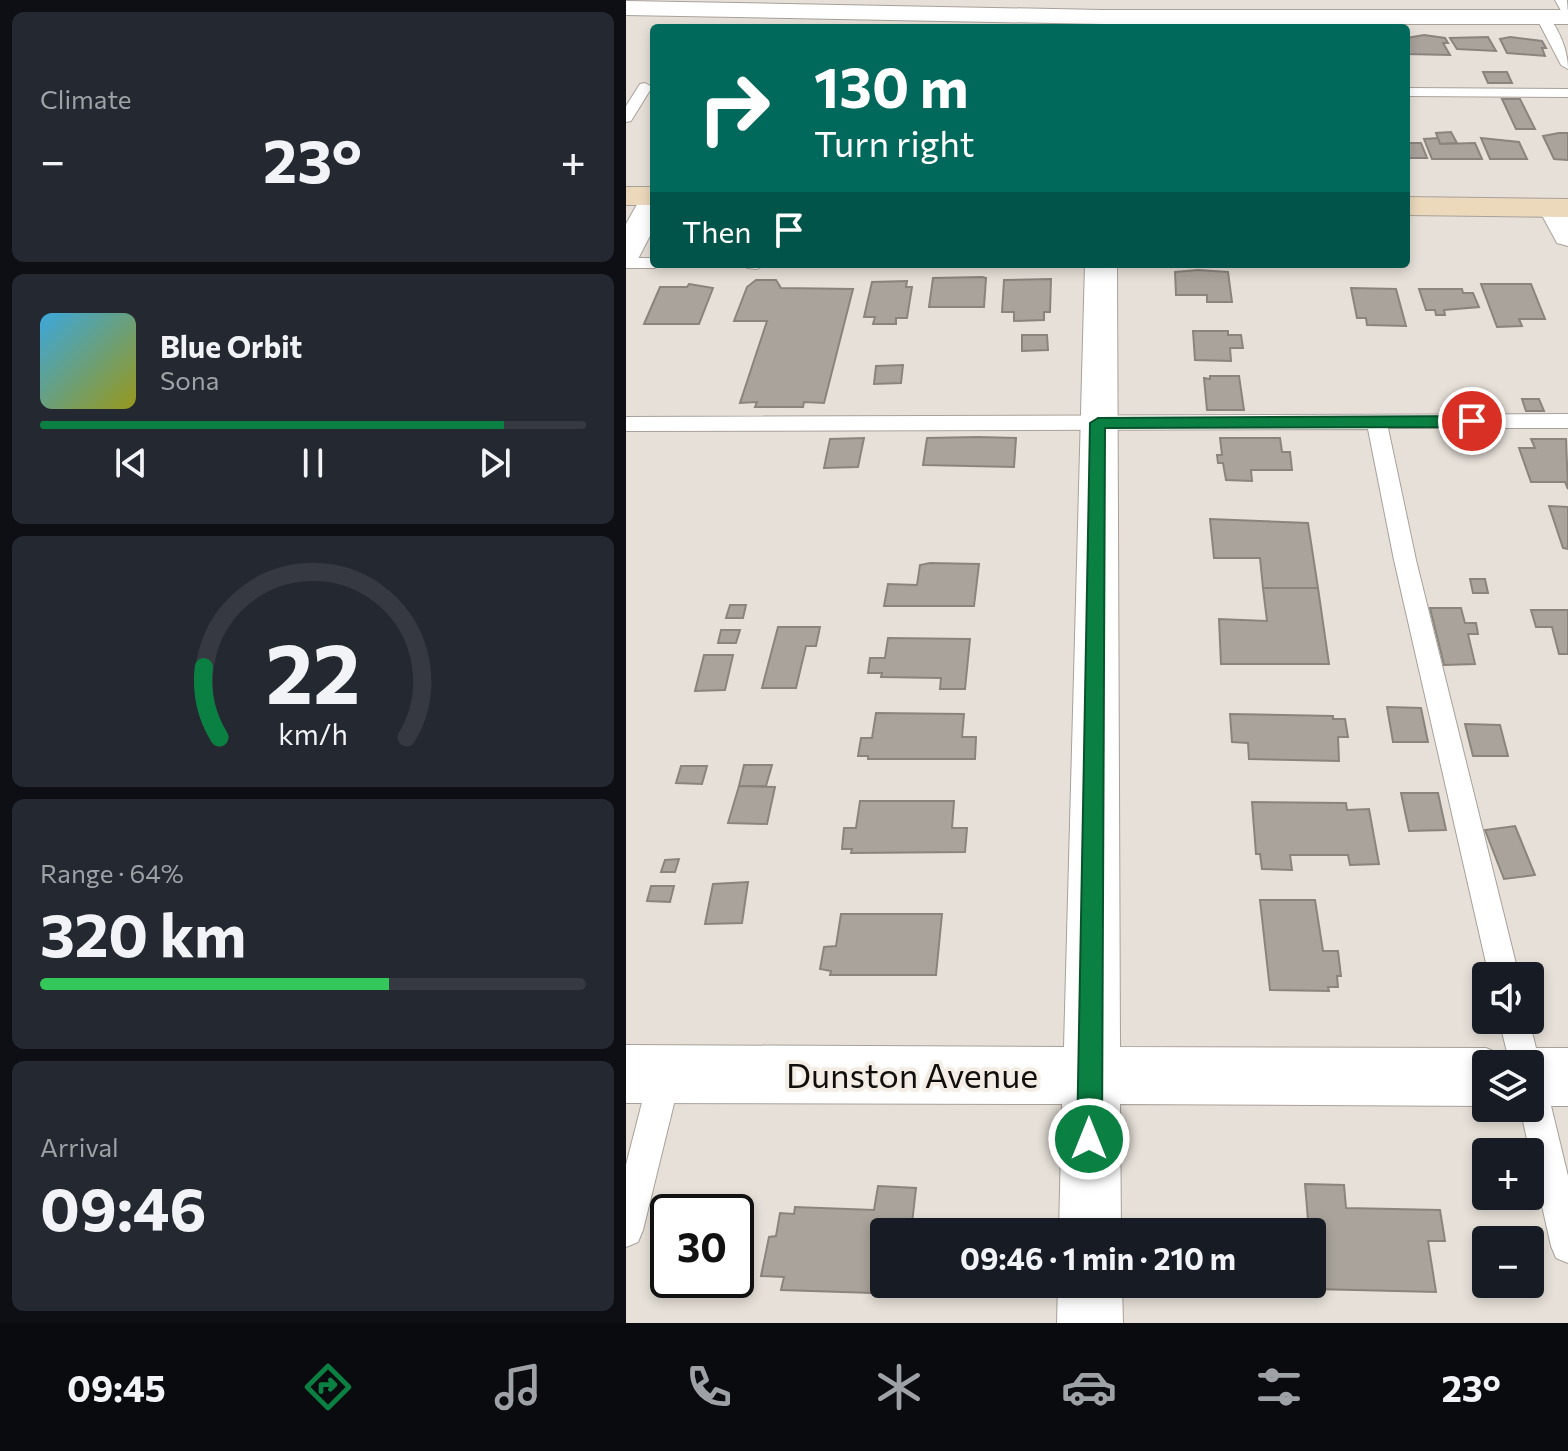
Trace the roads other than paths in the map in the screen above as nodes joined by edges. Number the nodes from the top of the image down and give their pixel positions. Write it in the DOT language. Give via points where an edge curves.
graph roads {
  1 [pos="1561,0"];
  2 [pos="626,8"];
  3 [pos="1568,11"];
  4 [pos="1103,15"];
  5 [pos="1542,17"];
  6 [pos="1568,17"];
  7 [pos="1568,65"];
  8 [pos="626,86"];
  9 [pos="650,87"];
  10 [pos="1410,92"];
  11 [pos="1568,93"];
  12 [pos="626,118"];
  13 [pos="643,206"];
  14 [pos="1410,206"];
  15 [pos="1561,208"];
  16 [pos="1568,237"];
  17 [pos="626,254"];
  18 [pos="626,263"];
  19 [pos="650,263"];
  20 [pos="1101,268"];
  21 [pos="1568,421"];
  22 [pos="1377,422"];
  23 [pos="1098,423"];
  24 [pos="626,424"];
  25 [pos="1501,962"];
  26 [pos="645,1074"];
  27 [pos="1089,1077"];
  28 [pos="1472,1077"];
  29 [pos="1544,1077"];
  30 [pos="1568,1077"];
  31 [pos="1539,1122"];
  32 [pos="1090,1218"];
  33 [pos="626,1230"];
  34 [pos="1568,1246"];
  35 [pos="1090,1298"];
  36 [pos="1090,1323"];
  1 -- 3 [label="lane"];
  2 -- 4 [label="street"];
  4 -- 5 [label="street"];
  5 -- 6 [label="street"];
  5 -- 7 [label="lane"];
  8 -- 9 [label="lane"];
  9 -- 12 [label="lane"];
  10 -- 11 [label="lane"];
  13 -- 17 [label="street"];
  14 -- 15 [label="main road"];
  15 -- 16 [label="street"];
  18 -- 19 [label="lane"];
  20 -- 23 [label="street"];
  21 -- 22 [label="lane"];
  22 -- 23 [label="lane"];
  22 -- 25 [label="lane"];
  23 -- 24 [label="lane"];
  23 -- 27 [label="street"];
  26 -- 27 [label="street, Dunston Avenue"];
  26 -- 33 [label="lane"];
  27 -- 28 [label="street, Dunston Avenue"];
  27 -- 32 [label="street"];
  29 -- 30 [label="street"];
  31 -- 34 [label="lane"];
  35 -- 36 [label="street"];
}
